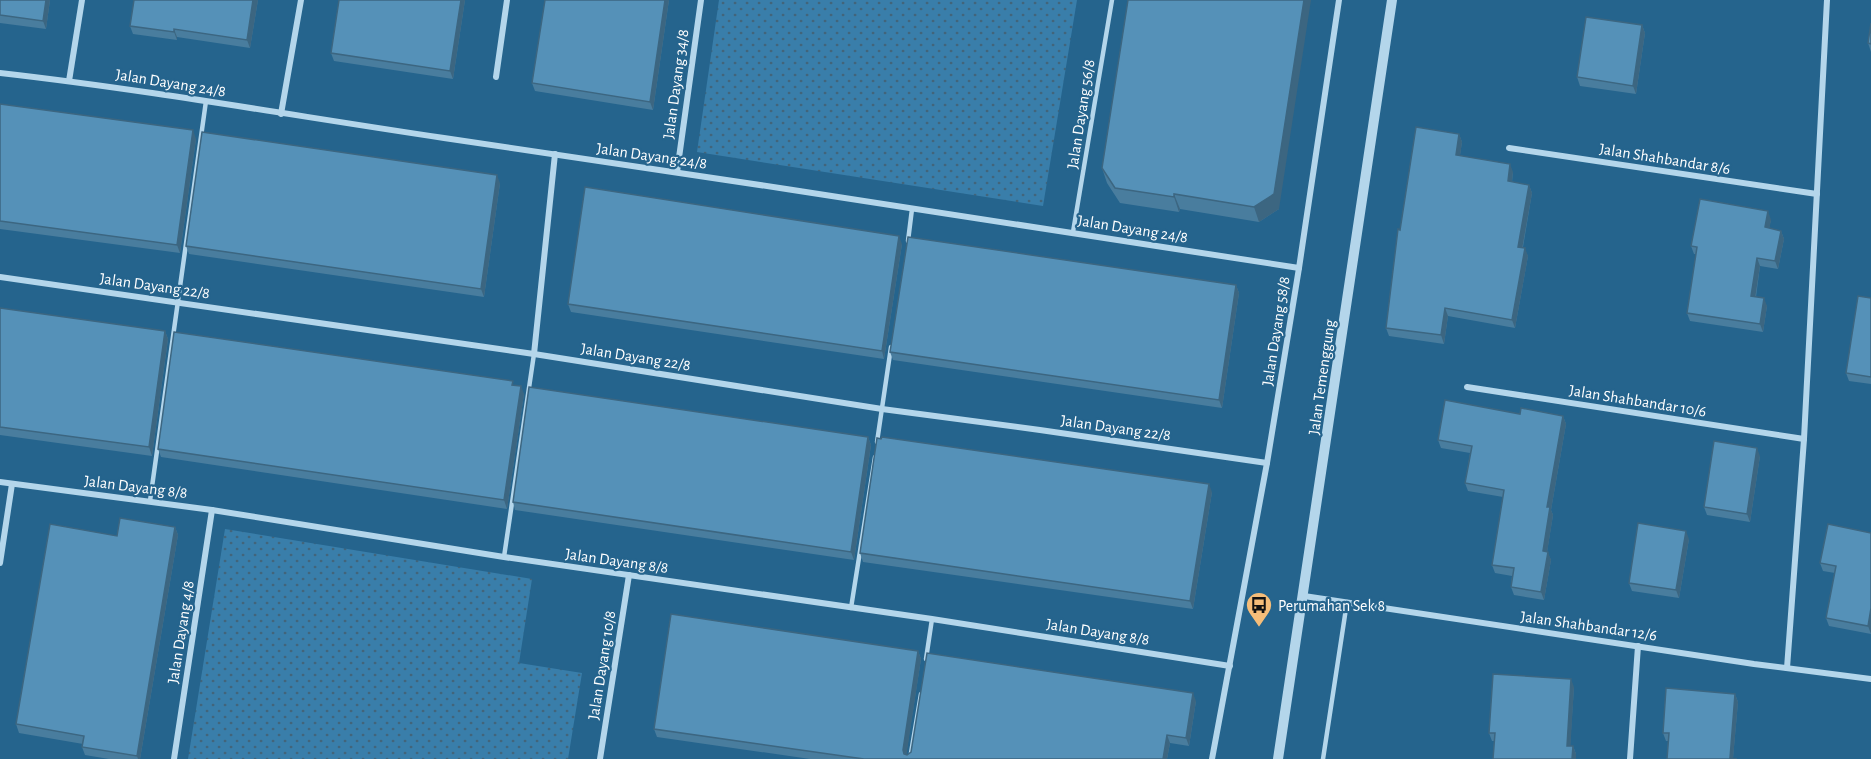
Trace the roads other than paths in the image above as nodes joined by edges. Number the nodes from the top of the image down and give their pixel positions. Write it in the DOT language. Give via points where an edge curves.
graph roads {
  1 [pos="82,0"];
  2 [pos="301,0"];
  3 [pos="507,0"];
  4 [pos="700,0"];
  5 [pos="1112,0"];
  6 [pos="1339,0"];
  7 [pos="1392,0"];
  8 [pos="1827,0"];
  9 [pos="0,74"];
  10 [pos="496,77"];
  11 [pos="69,81"];
  12 [pos="206,101"];
  13 [pos="281,114"];
  14 [pos="1509,148"];
  15 [pos="555,154"];
  16 [pos="677,172"];
  17 [pos="1816,194"];
  18 [pos="912,208"];
  19 [pos="1073,232"];
  20 [pos="907,244"];
  21 [pos="1299,268"];
  22 [pos="0,278"];
  23 [pos="178,302"];
  24 [pos="893,338"];
  25 [pos="534,354"];
  26 [pos="1467,387"];
  27 [pos="882,409"];
  28 [pos="1804,439"];
  29 [pos="876,444"];
  30 [pos="874,456"];
  31 [pos="1267,463"];
  32 [pos="0,482"];
  33 [pos="12,484"];
  34 [pos="150,501"];
  35 [pos="212,510"];
  36 [pos="504,557"];
  37 [pos="0,563"];
  38 [pos="629,575"];
  39 [pos="1304,596"];
  40 [pos="1347,602"];
  41 [pos="851,608"];
  42 [pos="932,619"];
  43 [pos="1638,646"];
  44 [pos="925,666"];
  45 [pos="1230,666"];
  46 [pos="1787,668"];
  47 [pos="1871,679"];
  48 [pos="921,689"];
  49 [pos="174,759"];
  50 [pos="600,759"];
  51 [pos="910,759"];
  52 [pos="1212,759"];
  53 [pos="1278,759"];
  54 [pos="1323,759"];
  55 [pos="1630,759"];
  1 -- 11 [label="street"];
  2 -- 13 [label="street"];
  3 -- 10 [label="street"];
  4 -- 16 [label="street, Jalan Dayang 34/8"];
  5 -- 19 [label="lane, Jalan Dayang 56/8"];
  6 -- 21 [label="street, Jalan Dayang 58/8"];
  7 -- 39 [label="street, Jalan Temenggung"];
  8 -- 17 [label="street"];
  9 -- 11 [label="street, Jalan Dayang 24/8"];
  11 -- 12 [label="street, Jalan Dayang 24/8"];
  12 -- 13 [label="street, Jalan Dayang 24/8"];
  12 -- 23 [label="lane"];
  13 -- 15 [label="street, Jalan Dayang 24/8"];
  14 -- 17 [label="street, Jalan Shahbandar 8/6"];
  15 -- 16 [label="street, Jalan Dayang 24/8"];
  15 -- 25 [label="street"];
  16 -- 18 [label="street, Jalan Dayang 24/8"];
  17 -- 28 [label="street"];
  18 -- 19 [label="street, Jalan Dayang 24/8"];
  18 -- 20 [label="lane"];
  19 -- 21 [label="street, Jalan Dayang 24/8"];
  21 -- 31 [label="street, Jalan Dayang 58/8"];
  22 -- 23 [label="street, Jalan Dayang 22/8"];
  23 -- 25 [label="street, Jalan Dayang 22/8"];
  23 -- 34 [label="lane"];
  24 -- 27 [label="lane"];
  25 -- 27 [label="street, Jalan Dayang 22/8"];
  25 -- 36 [label="lane"];
  26 -- 28 [label="street, Jalan Shahbandar 10/6"];
  27 -- 29 [label="lane"];
  27 -- 31 [label="street, Jalan Dayang 22/8"];
  28 -- 46 [label="street"];
  30 -- 41 [label="lane"];
  31 -- 45 [label="street, Jalan Dayang 58/8"];
  32 -- 33 [label="street, Jalan Dayang 8/8"];
  33 -- 34 [label="street, Jalan Dayang 8/8"];
  33 -- 37 [label="street"];
  34 -- 35 [label="street, Jalan Dayang 8/8"];
  35 -- 36 [label="street, Jalan Dayang 8/8"];
  35 -- 49 [label="street, Jalan Dayang 4/8"];
  36 -- 38 [label="street, Jalan Dayang 8/8"];
  38 -- 41 [label="street, Jalan Dayang 8/8"];
  38 -- 50 [label="street, Jalan Dayang 10/8"];
  39 -- 40 [label="street, Jalan Shahbandar 12/6"];
  39 -- 53 [label="street, Jalan Temenggung"];
  40 -- 43 [label="street, Jalan Shahbandar 12/6"];
  40 -- 54 [label="lane"];
  41 -- 42 [label="street, Jalan Dayang 8/8"];
  42 -- 44 [label="lane"];
  42 -- 45 [label="street, Jalan Dayang 8/8"];
  43 -- 46 [label="street, Jalan Shahbandar 12/6"];
  43 -- 55 [label="street"];
  45 -- 52 [label="street, Jalan Dayang 58/8"];
  46 -- 47 [label="street, Jalan Shahbandar 12/6"];
  48 -- 51 [label="lane"];
}
